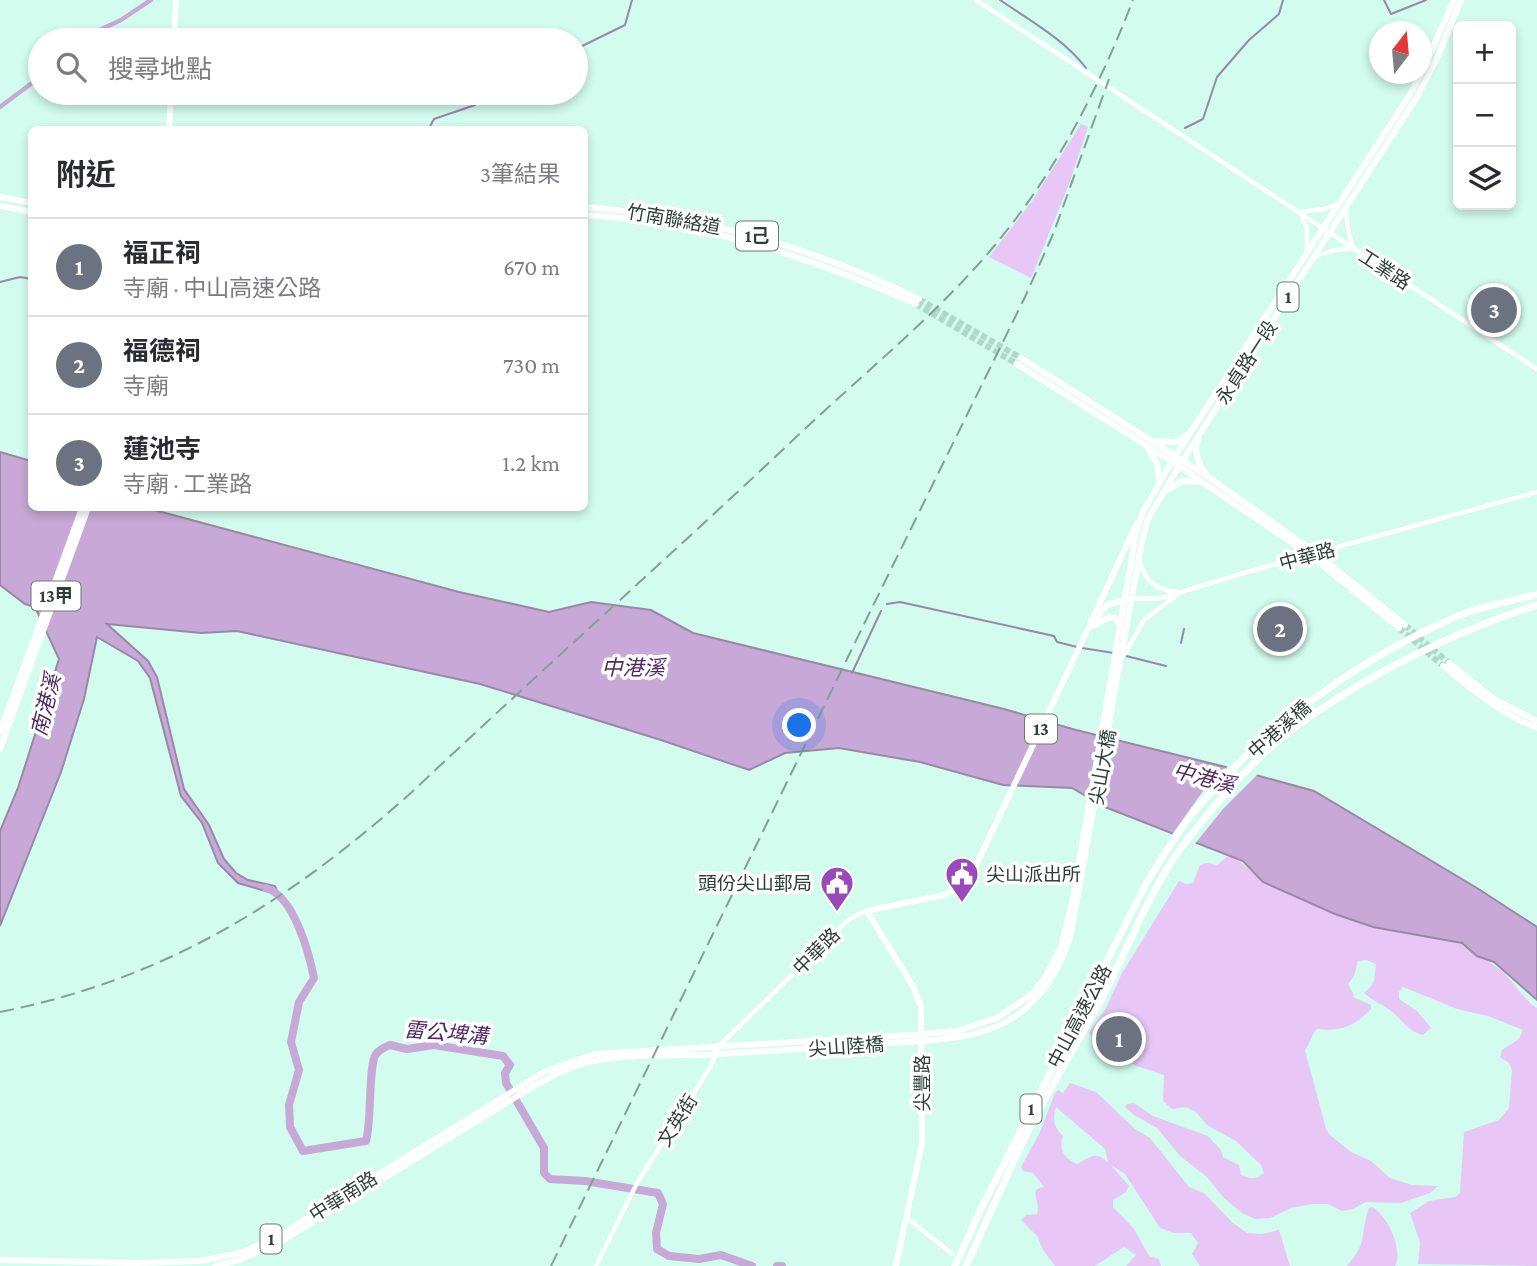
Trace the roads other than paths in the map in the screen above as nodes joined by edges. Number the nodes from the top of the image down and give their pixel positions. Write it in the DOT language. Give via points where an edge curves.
graph roads {
  1 [pos="176,0"];
  2 [pos="976,0"];
  3 [pos="1454,0"];
  4 [pos="1461,0"];
  5 [pos="175,28"];
  6 [pos="1432,49"];
  7 [pos="1414,84"];
  8 [pos="170,105"];
  9 [pos="169,126"];
  10 [pos="0,197"];
  11 [pos="28,202"];
  12 [pos="1343,205"];
  13 [pos="0,206"];
  14 [pos="588,207"];
  15 [pos="28,211"];
  16 [pos="1300,212"];
  17 [pos="588,215"];
  18 [pos="1327,230"];
  19 [pos="1353,248"];
  20 [pos="1310,256"];
  21 [pos="1537,369"];
  22 [pos="1197,432"];
  23 [pos="1136,439"];
  24 [pos="1153,441"];
  25 [pos="1174,458"];
  26 [pos="1181,463"];
  27 [pos="1208,481"];
  28 [pos="1160,491"];
  29 [pos="1537,492"];
  30 [pos="81,511"];
  31 [pos="87,511"];
  32 [pos="1143,512"];
  33 [pos="1313,555"];
  34 [pos="1139,560"];
  35 [pos="1181,592"];
  36 [pos="1537,594"];
  37 [pos="1129,599"];
  38 [pos="1537,604"];
  39 [pos="1402,627"];
  40 [pos="1124,628"];
  41 [pos="1088,629"];
  42 [pos="1120,662"];
  43 [pos="1537,722"];
  44 [pos="1537,728"];
  45 [pos="0,732"];
  46 [pos="0,749"];
  47 [pos="1155,890"];
  48 [pos="1074,906"];
  49 [pos="867,911"];
  50 [pos="1111,955"];
  51 [pos="1014,1013"];
  52 [pos="718,1047"];
  53 [pos="673,1052"];
  54 [pos="715,1055"];
  55 [pos="908,1218"];
  56 [pos="247,1254"];
  57 [pos="951,1254"];
  58 [pos="0,1260"];
  59 [pos="152,1264"];
  60 [pos="215,1266"];
  61 [pos="596,1266"];
  62 [pos="896,1266"];
  63 [pos="955,1266"];
  64 [pos="966,1266"];
  1 -- 5 [label="main road"];
  2 -- 16 [label="street, 工業路"];
  3 -- 6 [label="main road, 永貞路一段 / 1"];
  4 -- 12 [label="main road, 永貞路一段 / 1" via="1417,97"];
  7 -- 12 [label="main road, 永貞路一段 / 1"];
  8 -- 9 [label="main road"];
  10 -- 11 [label="main road"];
  12 -- 16 [label="street"];
  12 -- 18 [label="main road, 永貞路一段 / 1"];
  12 -- 19 [label="street"];
  13 -- 15 [label="main road"];
  14 -- 17 [label="main road, 竹南聯絡道 / 1己" via="720,226 828,259 918,302 751,243 681,227"];
  16 -- 18 [label="street, 工業路"];
  16 -- 20 [label="street"];
  18 -- 19 [label="street, 工業路"];
  18 -- 20 [label="main road, 永貞路一段 / 1"];
  19 -- 20 [label="street"];
  19 -- 21 [label="street, 工業路"];
  20 -- 22 [label="main road, 永貞路一段 / 1"];
  22 -- 24 [label="main road" via="1175,442"];
  22 -- 25 [label="main road, 永貞路一段 / 1"];
  22 -- 26 [label="main road, 永貞路一段 / 1"];
  22 -- 27 [label="main road" via="1196,454"];
  23 -- 24 [label="main road" via="1019,361"];
  23 -- 25 [label="main road"];
  23 -- 28 [label="main road" via="1157,463"];
  24 -- 25 [label="main road"];
  25 -- 26 [label="main road"];
  25 -- 28 [label="main road, 永貞路一段 / 1"];
  26 -- 27 [label="main road"];
  26 -- 28 [label="main road, 永貞路一段 / 1"];
  27 -- 28 [label="main road" via="1182,481"];
  27 -- 33 [label="main road"];
  28 -- 32 [label="main road, 永貞路一段 / 1"];
  28 -- 34 [label="main road, 永貞路一段 / 1"];
  29 -- 33 [label="street, 中華路"];
  30 -- 45 [label="main road, 13甲"];
  31 -- 46 [label="main road, 13甲"];
  32 -- 37 [label="main road, 永貞路一段 / 1"];
  32 -- 41 [label="main road, 13"];
  33 -- 35 [label="street, 中華路"];
  33 -- 39 [label="main road"];
  34 -- 35 [label="street" via="1151,583"];
  34 -- 37 [label="main road, 永貞路一段 / 1"];
  35 -- 37 [label="street, 中華路" via="1163,598"];
  35 -- 42 [label="street" via="1144,620"];
  36 -- 50 [label="highway, 中港溪橋" via="1461,615 1425,632 1317,697 1257,745 1172,841"];
  37 -- 40 [label="main road, 永貞路一段 / 1"];
  37 -- 41 [label="main road, 中華路 / 13" via="1107,605"];
  38 -- 47 [label="highway, 中港溪橋 / 1" via="1493,619 1396,665 1288,733 1240,779 1181,849"];
  40 -- 41 [label="main road" via="1110,617"];
  40 -- 42 [label="main road, 尖山大橋 / 1"];
  40 -- 48 [label="main road, 尖山大橋 / 1"];
  41 -- 49 [label="main road, 中華路 / 13" via="971,876 944,895"];
  42 -- 48 [label="main road, 尖山大橋 / 1"];
  43 -- 44 [label="main road" via="1494,699 1446,664 1489,703"];
  47 -- 64 [label="highway, 中山高速公路 / 1" via="1101,1000 1028,1130"];
  48 -- 51 [label="main road, 1" via="1054,964"];
  49 -- 52 [label="street, 中華路" via="845,923"];
  49 -- 55 [label="main road, 尖豐路" via="921,1007 922,1143"];
  50 -- 63 [label="highway, 中山高速公路 / 1"];
  51 -- 52 [label="main road, 尖山陸橋 / 1" via="957,1031"];
  51 -- 54 [label="main road, 尖山陸橋 / 1" via="989,1030 940,1040"];
  52 -- 53 [label="main road, 1"];
  52 -- 54 [label="street, 中華路"];
  53 -- 54 [label="main road, 1"];
  53 -- 56 [label="main road, 中華南路 / 1" via="557,1070"];
  54 -- 61 [label="street, 文英街" via="637,1183"];
  55 -- 57 [label="street"];
  55 -- 62 [label="main road, 尖豐路"];
  56 -- 59 [label="main road, 中華南路 / 1"];
  56 -- 60 [label="main road, 中華南路 / 1"];
  58 -- 59 [label="main road, 中華南路 / 1"];
}
